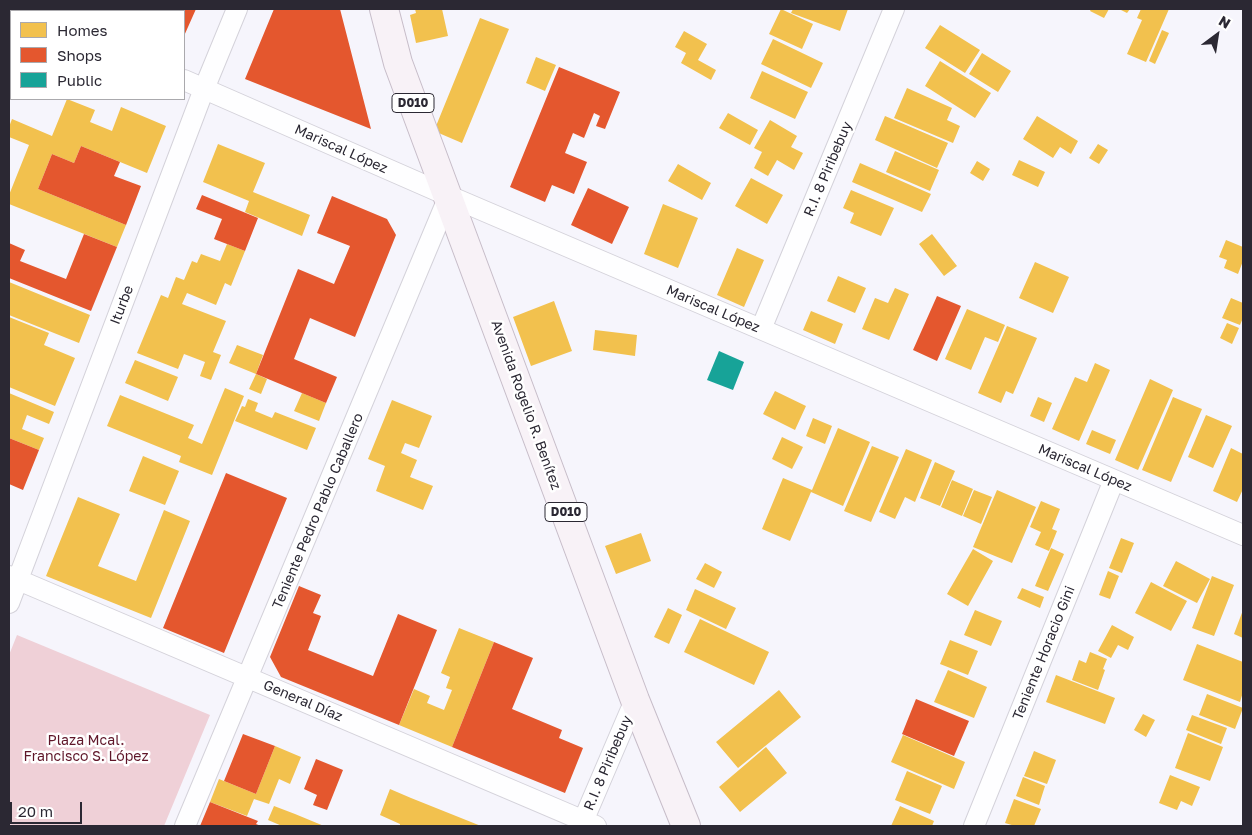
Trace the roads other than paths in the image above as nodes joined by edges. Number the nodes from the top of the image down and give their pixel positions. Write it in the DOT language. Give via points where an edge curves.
graph roads {
  1 [pos="237,9"];
  2 [pos="384,9"];
  3 [pos="894,9"];
  4 [pos="185,80"];
  5 [pos="204,89"];
  6 [pos="449,196"];
  7 [pos="761,329"];
  8 [pos="1114,480"];
  9 [pos="1243,535"];
  10 [pos="13,578"];
  11 [pos="9,603"];
  12 [pos="248,678"];
  13 [pos="635,700"];
  14 [pos="587,824"];
  15 [pos="186,826"];
  16 [pos="686,826"];
  17 [pos="974,826"];
  1 -- 5 [label="street, Iturbe"];
  2 -- 6 [label="main road, Avenida Rogelio R. Benítez / D010" via="398,63"];
  3 -- 7 [label="street, R.I. 8 Piribebuy"];
  4 -- 5 [label="street, Mariscal López"];
  5 -- 6 [label="street, Mariscal López"];
  5 -- 10 [label="street, Iturbe"];
  6 -- 7 [label="street, Mariscal López"];
  6 -- 12 [label="street, Teniente Pedro Pablo Caballero"];
  6 -- 13 [label="main road, Avenida Rogelio R. Benítez / D010"];
  7 -- 8 [label="street, Mariscal López"];
  8 -- 9 [label="street, Mariscal López"];
  8 -- 17 [label="street, Teniente Horacio Gini"];
  10 -- 11 [label="street, Iturbe"];
  10 -- 12 [label="street, General Díaz"];
  12 -- 14 [label="street, General Díaz"];
  12 -- 15 [label="street, Teniente Pedro Pablo Caballero"];
  13 -- 14 [label="street, R.I. 8 Piribebuy"];
  13 -- 16 [label="main road, Avenida Rogelio R. Benítez / D010"];
}
